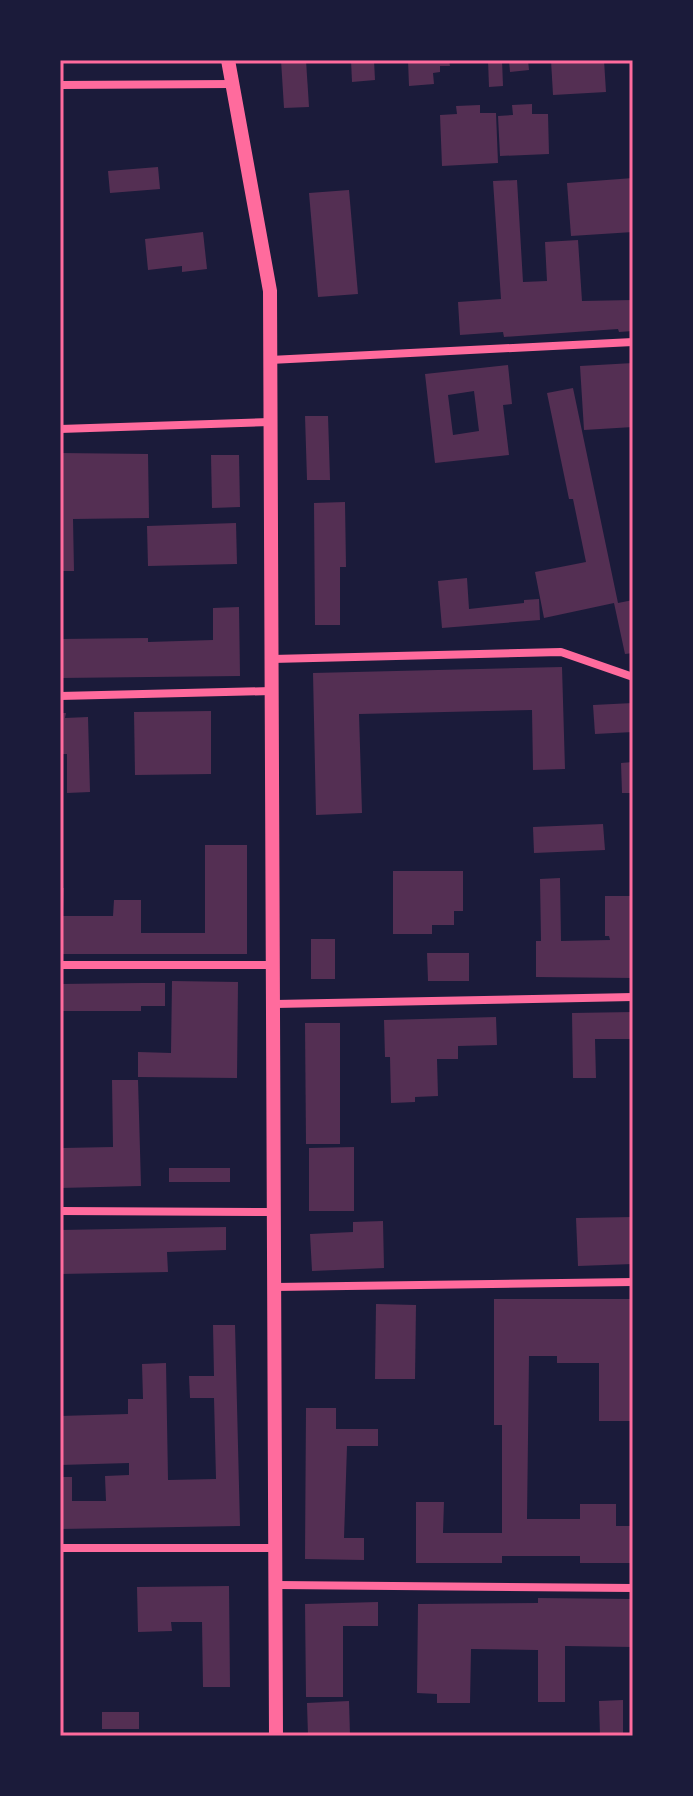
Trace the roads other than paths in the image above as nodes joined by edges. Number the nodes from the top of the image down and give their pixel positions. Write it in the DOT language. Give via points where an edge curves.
graph roads {
  1 [pos="228,60"];
  2 [pos="232,84"];
  3 [pos="60,85"];
  4 [pos="633,342"];
  5 [pos="270,360"];
  6 [pos="270,422"];
  7 [pos="60,429"];
  8 [pos="272,659"];
  9 [pos="633,677"];
  10 [pos="271,691"];
  11 [pos="60,696"];
  12 [pos="60,965"];
  13 [pos="273,965"];
  14 [pos="633,997"];
  15 [pos="275,1004"];
  16 [pos="60,1211"];
  17 [pos="274,1212"];
  18 [pos="633,1282"];
  19 [pos="275,1287"];
  20 [pos="60,1548"];
  21 [pos="276,1548"];
  22 [pos="277,1585"];
  23 [pos="633,1588"];
  24 [pos="276,1736"];
  1 -- 2 [label="street"];
  2 -- 3 [label="street"];
  2 -- 5 [label="street" via="270,291"];
  4 -- 5 [label="street"];
  5 -- 6 [label="street"];
  6 -- 7 [label="street"];
  6 -- 8 [label="street"];
  8 -- 9 [label="street" via="561,652"];
  8 -- 10 [label="street"];
  10 -- 11 [label="street"];
  10 -- 13 [label="street"];
  12 -- 13 [label="street"];
  13 -- 15 [label="street"];
  14 -- 15 [label="street"];
  15 -- 17 [label="street"];
  16 -- 17 [label="street"];
  17 -- 19 [label="street"];
  18 -- 19 [label="street"];
  19 -- 21 [label="street"];
  20 -- 21 [label="street"];
  21 -- 22 [label="street"];
  22 -- 23 [label="street"];
  22 -- 24 [label="street"];
}
